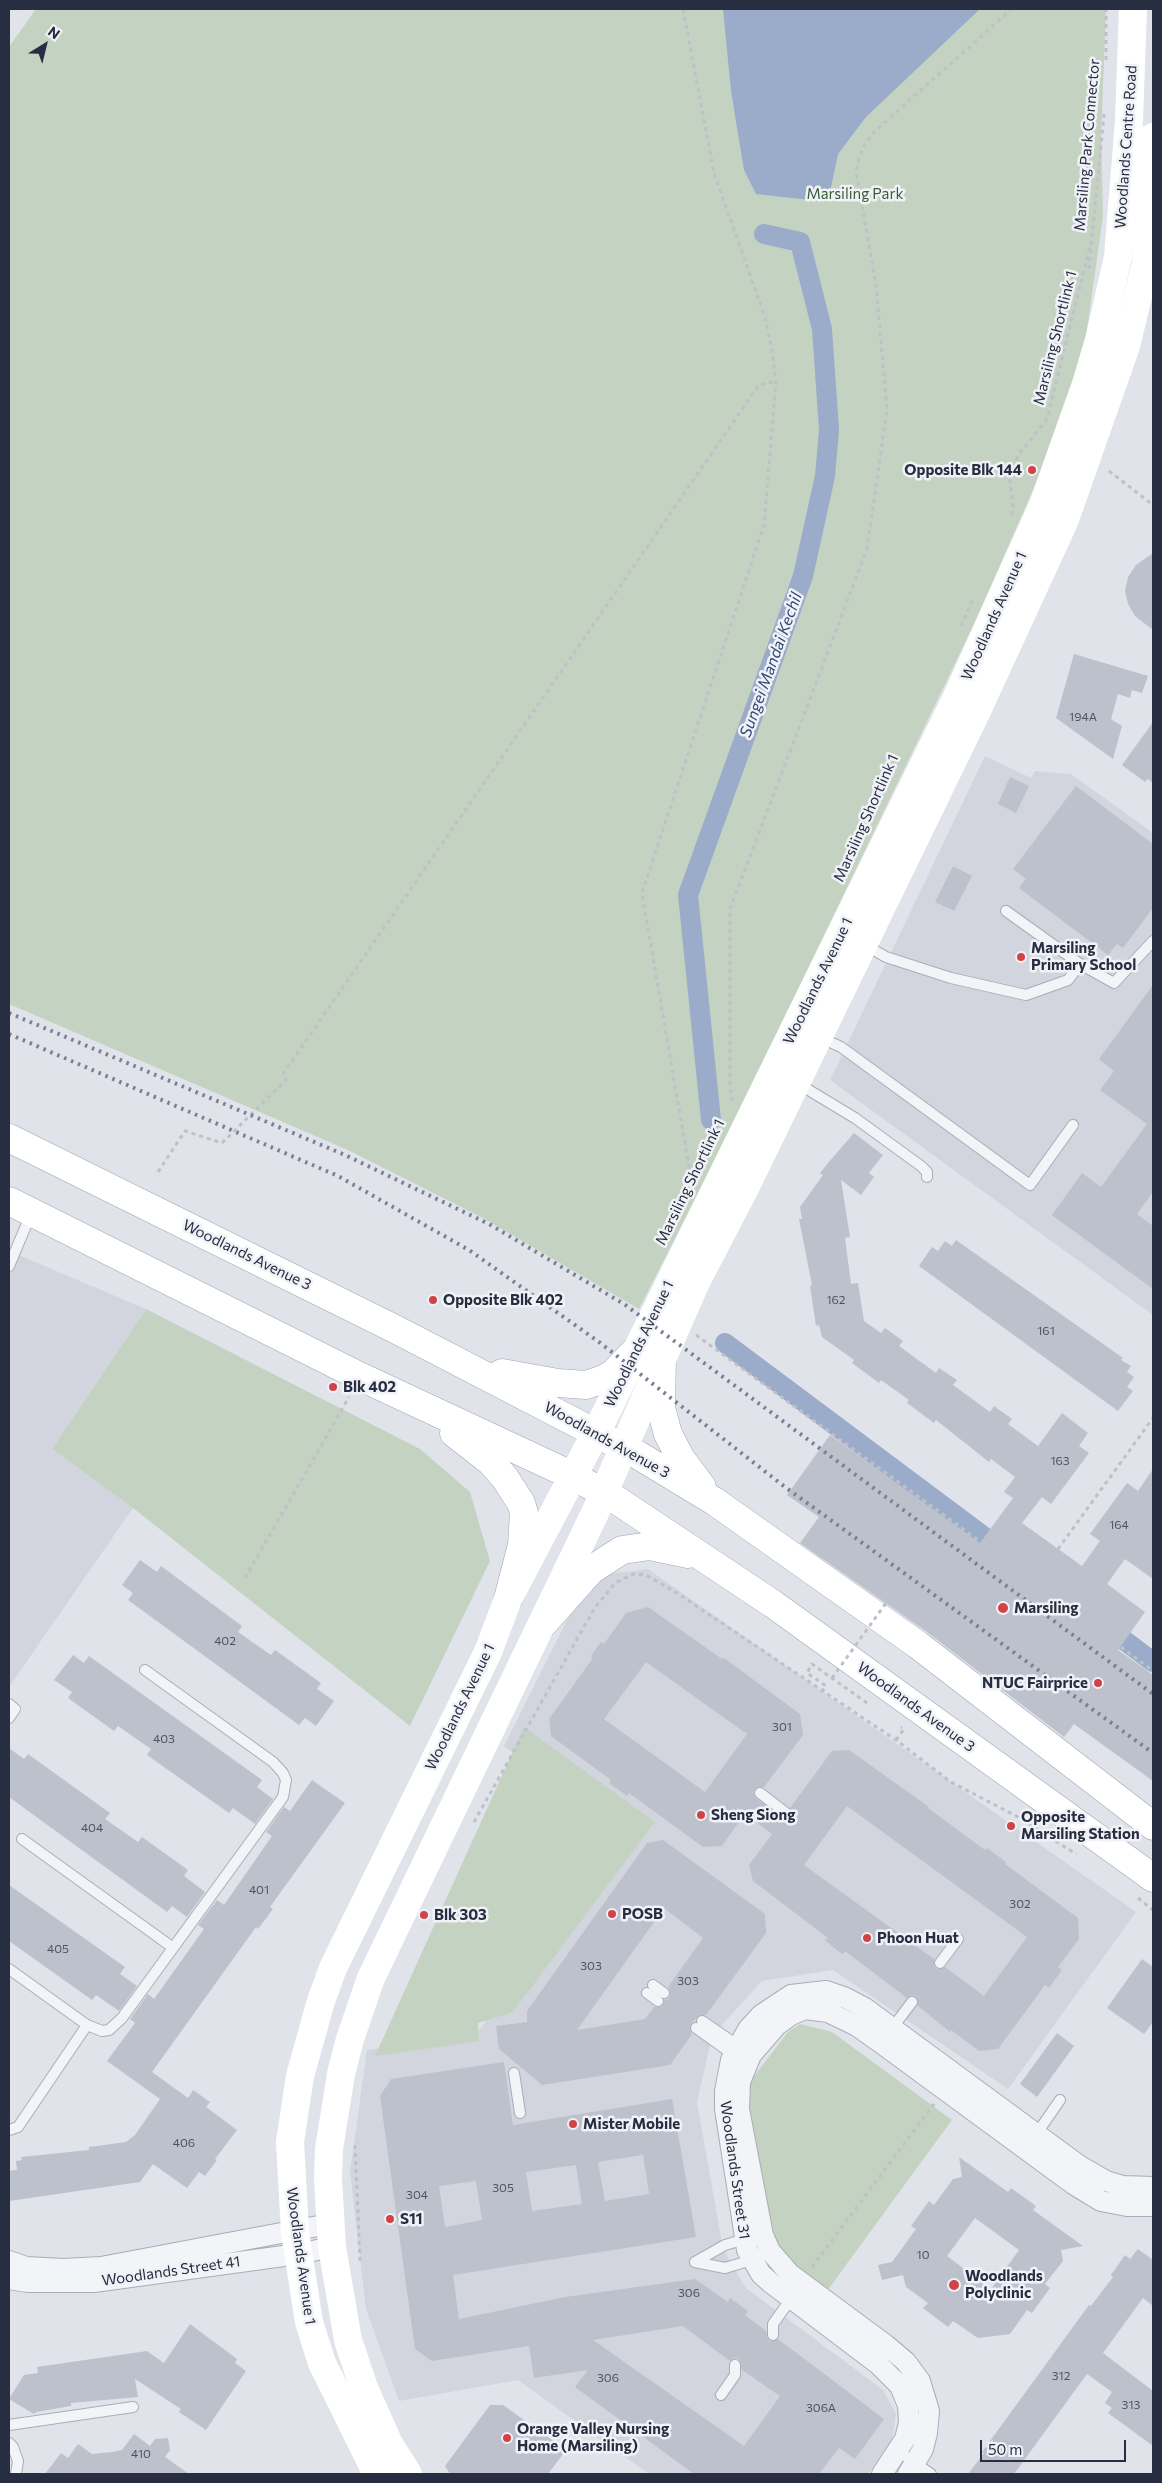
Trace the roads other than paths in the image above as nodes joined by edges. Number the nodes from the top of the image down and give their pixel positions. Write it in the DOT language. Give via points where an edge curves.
graph roads {
  1 [pos="1134,9"];
  2 [pos="1153,137"];
  3 [pos="1150,257"];
  4 [pos="1113,285"];
  5 [pos="1146,292"];
  6 [pos="1006,911"];
  7 [pos="1153,940"];
  8 [pos="863,944"];
  9 [pos="1080,964"];
  10 [pos="818,1036"];
  11 [pos="784,1077"];
  12 [pos="1073,1125"];
  13 [pos="9,1138"];
  14 [pos="927,1178"];
  15 [pos="20,1206"];
  16 [pos="9,1266"];
  17 [pos="439,1351"];
  18 [pos="634,1352"];
  19 [pos="662,1359"];
  20 [pos="389,1390"];
  21 [pos="596,1432"];
  22 [pos="624,1447"];
  23 [pos="573,1476"];
  24 [pos="604,1494"];
  25 [pos="714,1501"];
  26 [pos="702,1557"];
  27 [pos="508,1599"];
  28 [pos="544,1623"];
  29 [pos="144,1670"];
  30 [pos="9,1704"];
  31 [pos="9,1718"];
  32 [pos="760,1793"];
  33 [pos="786,1813"];
  34 [pos="1153,1826"];
  35 [pos="22,1839"];
  36 [pos="1146,1886"];
  37 [pos="958,1939"];
  38 [pos="172,1947"];
  39 [pos="940,1963"];
  40 [pos="9,1969"];
  41 [pos="650,1989"];
  42 [pos="661,1997"];
  43 [pos="912,2002"];
  44 [pos="87,2025"];
  45 [pos="699,2025"];
  46 [pos="887,2035"];
  47 [pos="742,2055"];
  48 [pos="514,2073"];
  49 [pos="1060,2100"];
  50 [pos="520,2113"];
  51 [pos="9,2130"];
  52 [pos="1031,2142"];
  53 [pos="1153,2188"];
  54 [pos="1153,2206"];
  55 [pos="331,2235"];
  56 [pos="759,2242"];
  57 [pos="296,2243"];
  58 [pos="752,2260"];
  59 [pos="9,2262"];
  60 [pos="9,2279"];
  61 [pos="802,2283"];
  62 [pos="773,2324"];
  63 [pos="762,2328"];
  64 [pos="772,2335"];
  65 [pos="746,2372"];
  66 [pos="721,2395"];
  67 [pos="133,2407"];
  68 [pos="9,2425"];
  69 [pos="9,2442"];
  70 [pos="898,2451"];
  71 [pos="918,2471"];
  72 [pos="16,2474"];
  73 [pos="377,2474"];
  74 [pos="408,2474"];
  75 [pos="882,2474"];
  1 -- 4 [label="main road, Woodlands Centre Road" via="1129,121"];
  2 -- 3 [label="main road, Woodlands Centre Road"];
  3 -- 5 [label="main road, Woodlands Centre Road" via="1146,263"];
  4 -- 5 [label="street"];
  4 -- 11 [label="main road, Woodlands Avenue 1" via="1086,384 1039,514"];
  5 -- 8 [label="main road, Woodlands Avenue 1" via="1064,522 976,713"];
  6 -- 9 [label="lane"];
  7 -- 9 [label="lane" via="1114,982"];
  8 -- 9 [label="lane" via="895,960 951,978 1026,995 1068,980"];
  8 -- 10 [label="main road, Woodlands Avenue 1"];
  10 -- 11 [label="main road, Woodlands Avenue 1"];
  10 -- 12 [label="lane" via="842,1047 1030,1184"];
  11 -- 14 [label="lane" via="855,1118 922,1166"];
  11 -- 18 [label="main road, Woodlands Avenue 1"];
  11 -- 19 [label="main road, Woodlands Avenue 1" via="747,1184 696,1282"];
  13 -- 17 [label="main road, Woodlands Avenue 3"];
  15 -- 16 [label="lane"];
  15 -- 20 [label="main road, Woodlands Avenue 3"];
  17 -- 18 [label="main road" via="511,1376 576,1385 593,1384 604,1379"];
  17 -- 21 [label="main road, Woodlands Avenue 3"];
  18 -- 21 [label="main road, Woodlands Avenue 1"];
  19 -- 22 [label="main road, Woodlands Avenue 1"];
  19 -- 25 [label="main road" via="661,1408 668,1434 681,1459"];
  20 -- 23 [label="main road, Woodlands Avenue 3"];
  20 -- 27 [label="main road" via="477,1450 515,1492 524,1513 524,1529"];
  21 -- 22 [label="main road, Woodlands Avenue 3"];
  21 -- 23 [label="main road, Woodlands Avenue 1"];
  22 -- 24 [label="main road, Woodlands Avenue 1"];
  22 -- 25 [label="main road, Woodlands Avenue 3"];
  23 -- 24 [label="main road, Woodlands Avenue 3"];
  23 -- 27 [label="main road, Woodlands Avenue 1"];
  24 -- 26 [label="main road, Woodlands Avenue 3"];
  24 -- 28 [label="main road, Woodlands Avenue 1"];
  25 -- 34 [label="main road, Woodlands Avenue 3" via="918,1644"];
  26 -- 28 [label="main road" via="650,1546 622,1550 591,1570"];
  26 -- 36 [label="main road, Woodlands Avenue 3" via="773,1604"];
  27 -- 57 [label="main road, Woodlands Avenue 1" via="488,1652 337,1959 321,2001 300,2076 290,2142"];
  28 -- 55 [label="main road, Woodlands Avenue 1" via="389,1941 350,2039 334,2114 328,2179"];
  29 -- 38 [label="lane" via="273,1762 286,1780 282,1797"];
  30 -- 31 [label="lane" via="15,1709"];
  32 -- 33 [label="lane"];
  35 -- 38 [label="lane"];
  37 -- 39 [label="lane"];
  38 -- 44 [label="lane" via="116,2024 102,2031"];
  40 -- 44 [label="lane"];
  41 -- 42 [label="lane"];
  43 -- 46 [label="lane"];
  44 -- 51 [label="lane" via="18,2126"];
  45 -- 47 [label="lane"];
  46 -- 47 [label="street, Woodlands Street 31" via="865,2008 826,1991 810,1992 791,1995 748,2029"];
  46 -- 52 [label="street, Woodlands Street 31"];
  47 -- 56 [label="street, Woodlands Street 31" via="728,2074 725,2109"];
  48 -- 50 [label="lane"];
  49 -- 52 [label="lane"];
  52 -- 53 [label="street, Woodlands Street 31" via="1106,2180 1123,2186"];
  52 -- 54 [label="street, Woodlands Street 31" via="1073,2184 1101,2201"];
  55 -- 57 [label="street, Woodlands Street 41"];
  55 -- 74 [label="main road, Woodlands Avenue 1" via="348,2340 372,2404"];
  56 -- 58 [label="street, Woodlands Street 31"];
  56 -- 58 [label="lane" via="725,2245 695,2262 724,2268"];
  56 -- 61 [label="street, Woodlands Street 31"];
  57 -- 59 [label="street, Woodlands Street 41" via="101,2267 26,2267"];
  57 -- 60 [label="street, Woodlands Street 41" via="94,2282"];
  57 -- 73 [label="main road, Woodlands Avenue 1" via="309,2322 322,2363"];
  58 -- 61 [label="street, Woodlands Street 31" via="761,2274"];
  61 -- 62 [label="lane"];
  61 -- 70 [label="street, Woodlands Street 31" via="900,2386 909,2413 905,2439"];
  61 -- 71 [label="street, Woodlands Street 31" via="886,2345 906,2362 920,2381 929,2410"];
  62 -- 63 [label="lane"];
  62 -- 64 [label="lane"];
  65 -- 66 [label="lane" via="735,2370"];
  67 -- 68 [label="lane"];
  69 -- 72 [label="lane" via="18,2461"];
  70 -- 71 [label="lane"];
  70 -- 75 [label="street, Woodlands Street 31"];
}
